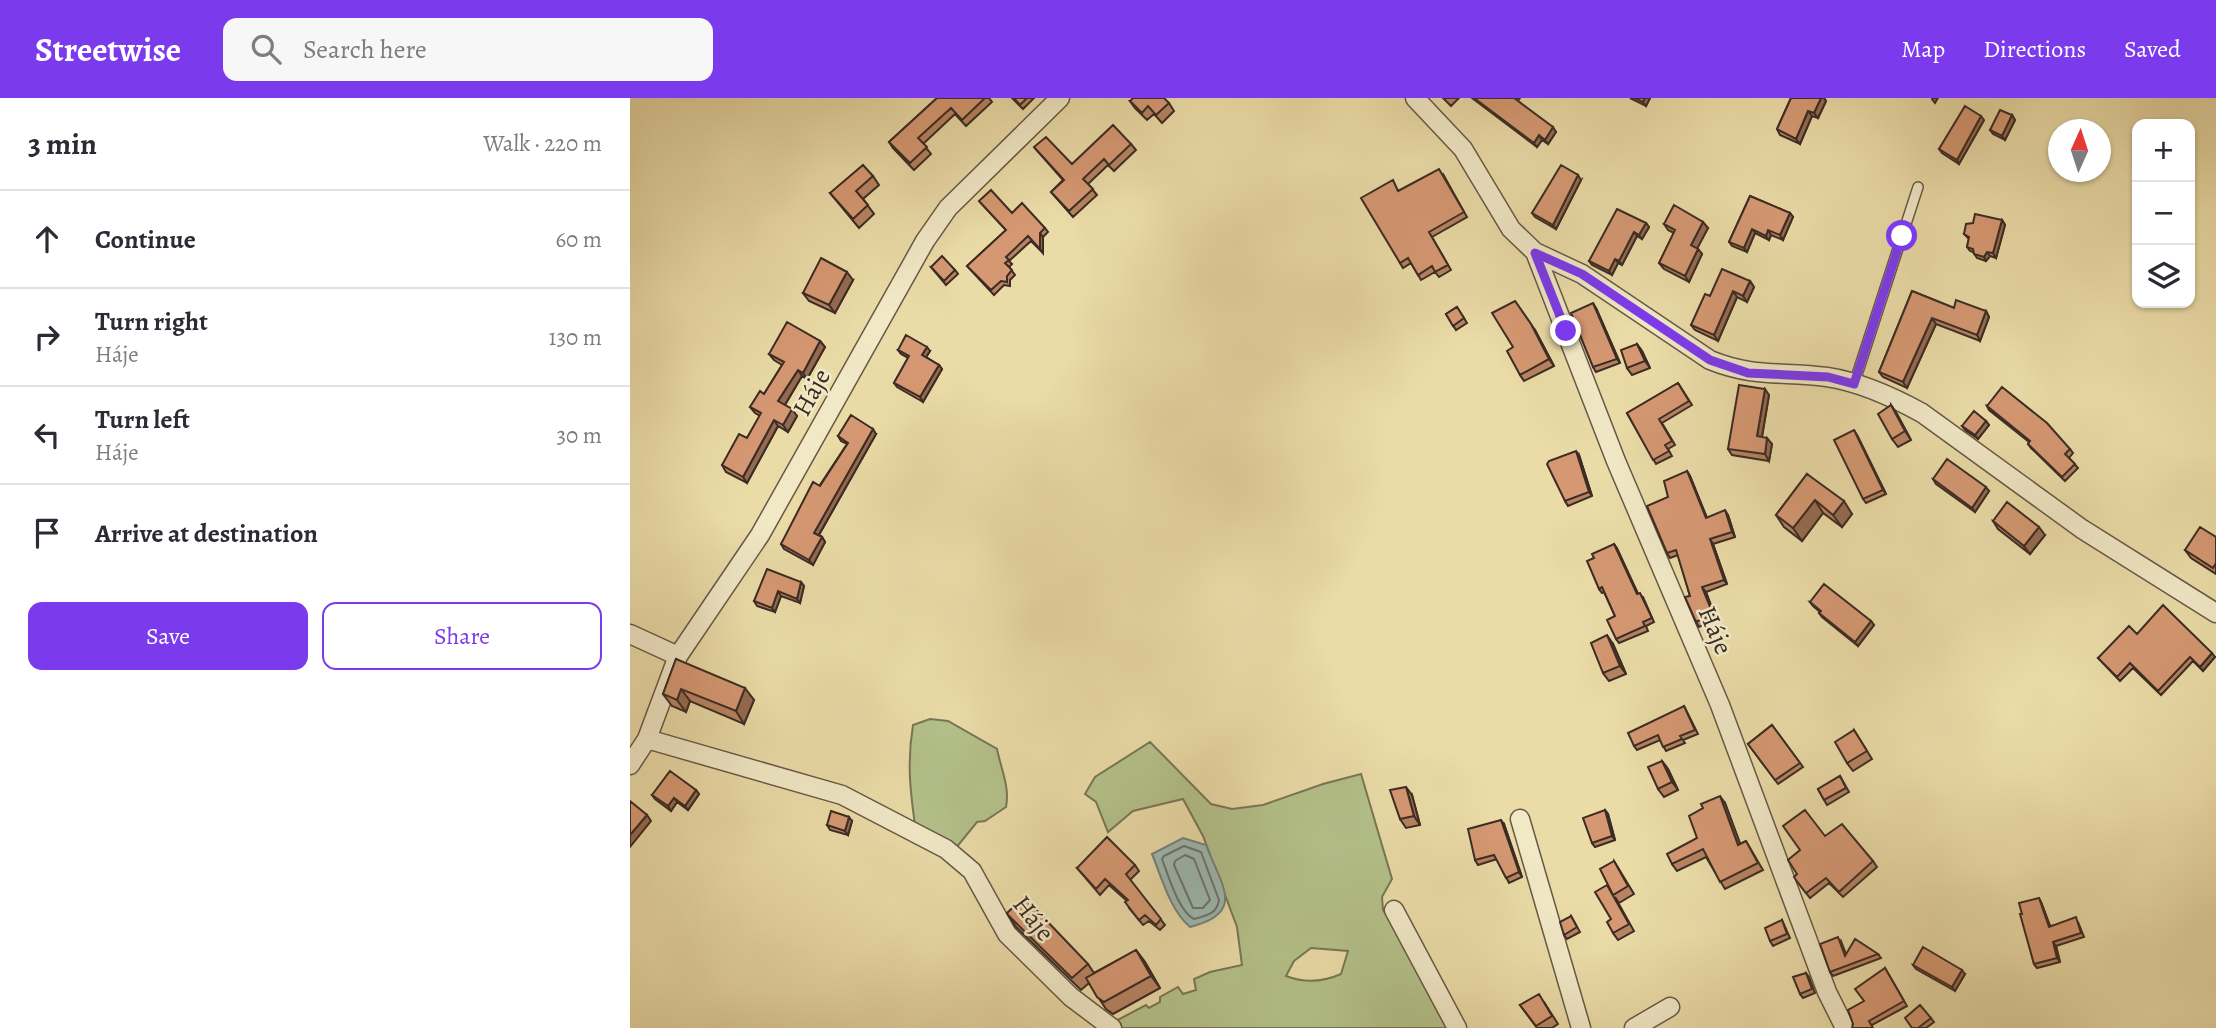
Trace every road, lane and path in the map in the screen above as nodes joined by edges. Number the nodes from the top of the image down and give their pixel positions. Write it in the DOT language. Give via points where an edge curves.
graph roads {
  1 [pos="1059,98"];
  2 [pos="1415,98"];
  3 [pos="1918,187"];
  4 [pos="1535,253"];
  5 [pos="1854,384"];
  6 [pos="2216,613"];
  7 [pos="630,634"];
  8 [pos="678,656"];
  9 [pos="647,739"];
  10 [pos="630,765"];
  11 [pos="1520,820"];
  12 [pos="1394,910"];
  13 [pos="1670,1007"];
  14 [pos="1112,1028"];
  15 [pos="1457,1028"];
  16 [pos="1581,1028"];
  17 [pos="1634,1028"];
  18 [pos="1845,1028"];
  1 -- 8 [label="street, Háje" via="948,208 925,241 760,535"];
  2 -- 4 [label="street, Háje" via="1463,149 1511,229"];
  3 -- 5 [label="lane"];
  4 -- 5 [label="street, Háje" via="1582,274 1729,368 1828,377"];
  4 -- 18 [label="street, Háje" via="1616,461 1720,705 1827,992"];
  5 -- 6 [label="street, Háje" via="1922,413 2082,529"];
  7 -- 8 [label="street"];
  8 -- 9 [label="street, Háje"];
  9 -- 10 [label="street, Háje"];
  9 -- 14 [label="street, Háje" via="842,795 946,849 972,871 1007,934 1071,997"];
  11 -- 16 [label="street"];
  12 -- 15 [label="street"];
  13 -- 17 [label="street"];
}
